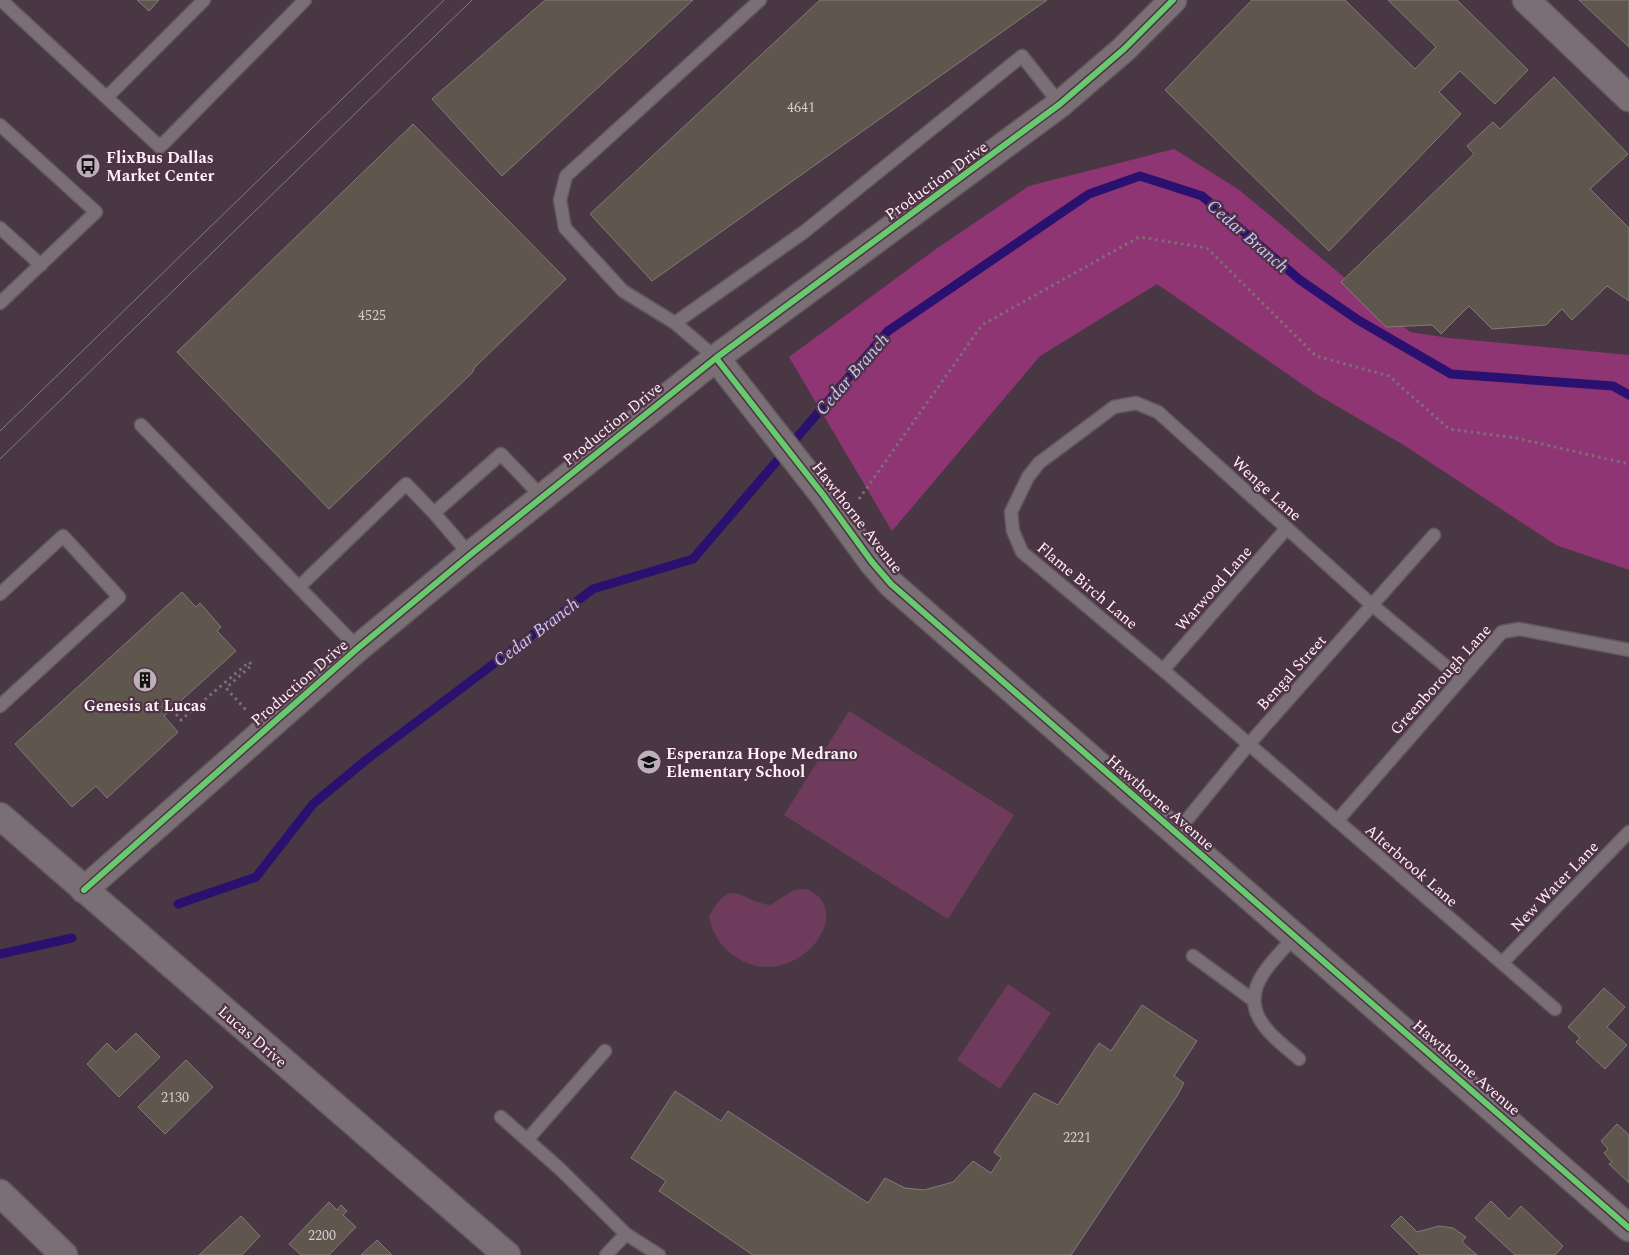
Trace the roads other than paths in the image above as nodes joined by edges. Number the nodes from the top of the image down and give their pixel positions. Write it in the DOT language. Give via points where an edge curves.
graph roads {
  1 [pos="0,0"];
  2 [pos="204,0"];
  3 [pos="304,0"];
  4 [pos="760,0"];
  5 [pos="1173,0"];
  6 [pos="1526,0"];
  7 [pos="106,97"];
  8 [pos="1629,98"];
  9 [pos="1060,104"];
  10 [pos="0,124"];
  11 [pos="0,228"];
  12 [pos="41,265"];
  13 [pos="0,303"];
  14 [pos="675,323"];
  15 [pos="716,358"];
  16 [pos="1136,403"];
  17 [pos="141,425"];
  18 [pos="542,497"];
  19 [pos="434,513"];
  20 [pos="1287,528"];
  21 [pos="1434,535"];
  22 [pos="470,555"];
  23 [pos="298,587"];
  24 [pos="0,594"];
  25 [pos="1372,605"];
  26 [pos="358,648"];
  27 [pos="1629,650"];
  28 [pos="1163,670"];
  29 [pos="1460,678"];
  30 [pos="0,706"];
  31 [pos="1249,744"];
  32 [pos="0,816"];
  33 [pos="1337,821"];
  34 [pos="1629,832"];
  35 [pos="1176,833"];
  36 [pos="84,890"];
  37 [pos="1296,936"];
  38 [pos="1193,956"];
  39 [pos="1502,964"];
  40 [pos="1253,1000"];
  41 [pos="1555,1009"];
  42 [pos="605,1051"];
  43 [pos="1299,1059"];
  44 [pos="501,1117"];
  45 [pos="527,1140"];
  46 [pos="0,1194"];
  47 [pos="1629,1228"];
  48 [pos="626,1234"];
  49 [pos="64,1255"];
  50 [pos="507,1255"];
  51 [pos="606,1255"];
  52 [pos="659,1255"];
  1 -- 7 [label="lane"];
  2 -- 7 [label="lane"];
  3 -- 7 [label="lane" via="160,147"];
  4 -- 14 [label="lane" via="566,176 560,200 565,228 623,291"];
  5 -- 9 [label="street, Production Drive" via="1124,49"];
  6 -- 8 [label="street"];
  9 -- 14 [label="lane" via="1022,56 804,232"];
  9 -- 15 [label="street, Production Drive"];
  10 -- 12 [label="lane" via="96,212"];
  11 -- 12 [label="lane"];
  12 -- 13 [label="lane"];
  14 -- 15 [label="lane"];
  15 -- 18 [label="street, Production Drive"];
  15 -- 35 [label="street, Hawthorne Avenue" via="891,584"];
  16 -- 20 [label="lane, Wenge Lane" via="1158,412"];
  16 -- 28 [label="lane, Flame Birch Lane" via="1114,407 1039,463 1028,477 1011,512 1013,531 1022,552"];
  17 -- 23 [label="lane"];
  18 -- 19 [label="lane" via="501,454"];
  18 -- 22 [label="street, Production Drive"];
  19 -- 22 [label="lane"];
  19 -- 23 [label="lane" via="406,484"];
  20 -- 25 [label="lane, Wenge Lane"];
  20 -- 28 [label="lane, Warwood Lane"];
  21 -- 25 [label="lane, Bengal Street"];
  22 -- 26 [label="street, Production Drive"];
  23 -- 26 [label="lane"];
  24 -- 30 [label="lane" via="63,536 119,597"];
  25 -- 29 [label="lane, Wenge Lane"];
  25 -- 31 [label="lane, Bengal Street"];
  26 -- 36 [label="street, Production Drive"];
  27 -- 29 [label="lane, Greenborough Lane" via="1519,629 1502,632"];
  28 -- 31 [label="lane, Flame Birch Lane"];
  29 -- 33 [label="lane, Greenborough Lane"];
  31 -- 33 [label="lane, Alterbrook Lane"];
  31 -- 35 [label="lane, Bengal Street"];
  32 -- 36 [label="street, Lucas Drive"];
  33 -- 39 [label="lane, Alterbrook Lane"];
  34 -- 39 [label="lane, New Water Lane"];
  35 -- 37 [label="street, Hawthorne Avenue"];
  36 -- 50 [label="street, Lucas Drive"];
  37 -- 40 [label="lane" via="1256,984"];
  37 -- 47 [label="street, Hawthorne Avenue"];
  38 -- 40 [label="lane"];
  39 -- 41 [label="lane, Alterbrook Lane"];
  40 -- 43 [label="lane" via="1265,1028"];
  42 -- 45 [label="lane"];
  44 -- 45 [label="lane"];
  45 -- 48 [label="lane"];
  46 -- 49 [label="street"];
  48 -- 51 [label="lane"];
  48 -- 52 [label="lane"];
}
